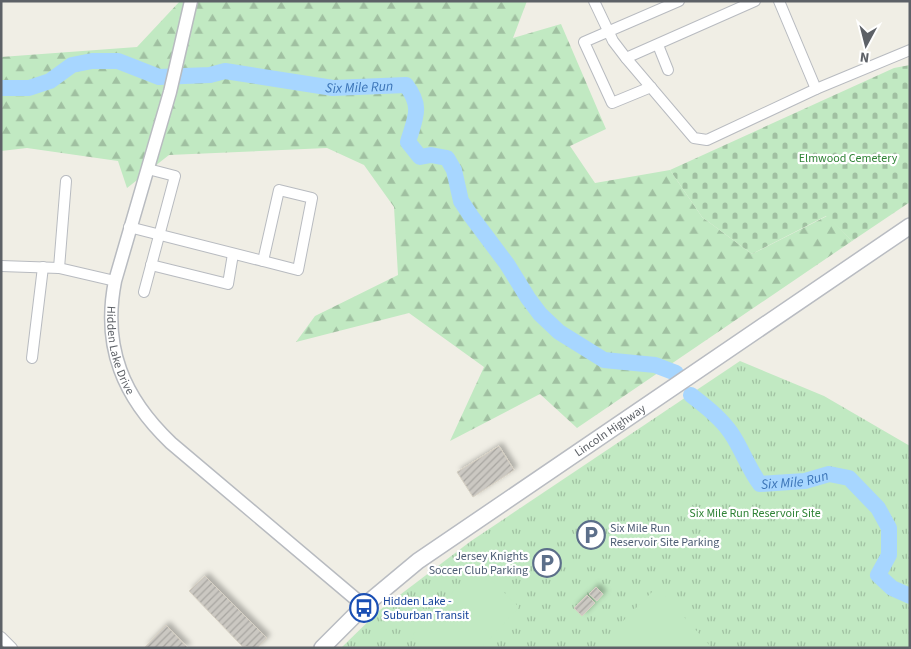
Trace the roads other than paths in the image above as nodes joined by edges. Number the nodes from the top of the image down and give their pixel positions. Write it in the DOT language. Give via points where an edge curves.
graph roads {
  1 [pos="191,1"];
  2 [pos="594,1"];
  3 [pos="679,1"];
  4 [pos="755,1"];
  5 [pos="779,1"];
  6 [pos="736,5"];
  7 [pos="608,31"];
  8 [pos="658,45"];
  9 [pos="910,50"];
  10 [pos="626,58"];
  11 [pos="668,70"];
  12 [pos="651,87"];
  13 [pos="816,89"];
  14 [pos="148,169"];
  15 [pos="66,181"];
  16 [pos="910,226"];
  17 [pos="129,227"];
  18 [pos="159,235"];
  19 [pos="233,254"];
  20 [pos="263,261"];
  21 [pos="151,265"];
  22 [pos="1,266"];
  23 [pos="43,267"];
  24 [pos="59,268"];
  25 [pos="115,280"];
  26 [pos="144,292"];
  27 [pos="32,358"];
  28 [pos="364,606"];
  29 [pos="1,637"];
  30 [pos="12,648"];
  31 [pos="322,648"];
  1 -- 14 [label="street, Hidden Lake Drive" via="180,57"];
  2 -- 7 [label="street"];
  3 -- 7 [label="street"];
  4 -- 6 [label="street"];
  5 -- 13 [label="street"];
  6 -- 8 [label="street"];
  7 -- 10 [label="street"];
  7 -- 12 [label="street" via="584,42 612,103"];
  8 -- 10 [label="street"];
  8 -- 11 [label="street"];
  9 -- 13 [label="street"];
  10 -- 12 [label="street"];
  12 -- 13 [label="street" via="694,138 707,140"];
  14 -- 17 [label="street, Hidden Lake Drive"];
  14 -- 18 [label="street" via="175,176"];
  15 -- 24 [label="street"];
  16 -- 28 [label="main road, Lincoln Highway" via="418,561"];
  17 -- 18 [label="street"];
  17 -- 25 [label="street, Hidden Lake Drive"];
  18 -- 19 [label="street"];
  18 -- 21 [label="street"];
  19 -- 20 [label="street"];
  19 -- 21 [label="street" via="228,284"];
  20 -- 20 [label="street" via="298,270 312,198 279,190"];
  21 -- 26 [label="street"];
  22 -- 23 [label="street"];
  23 -- 24 [label="street"];
  23 -- 27 [label="street"];
  24 -- 25 [label="street"];
  25 -- 28 [label="street, Hidden Lake Drive" via="110,306 116,357 126,388 150,423"];
  28 -- 31 [label="main road, Lincoln Highway"];
  29 -- 30 [label="street"];
}
